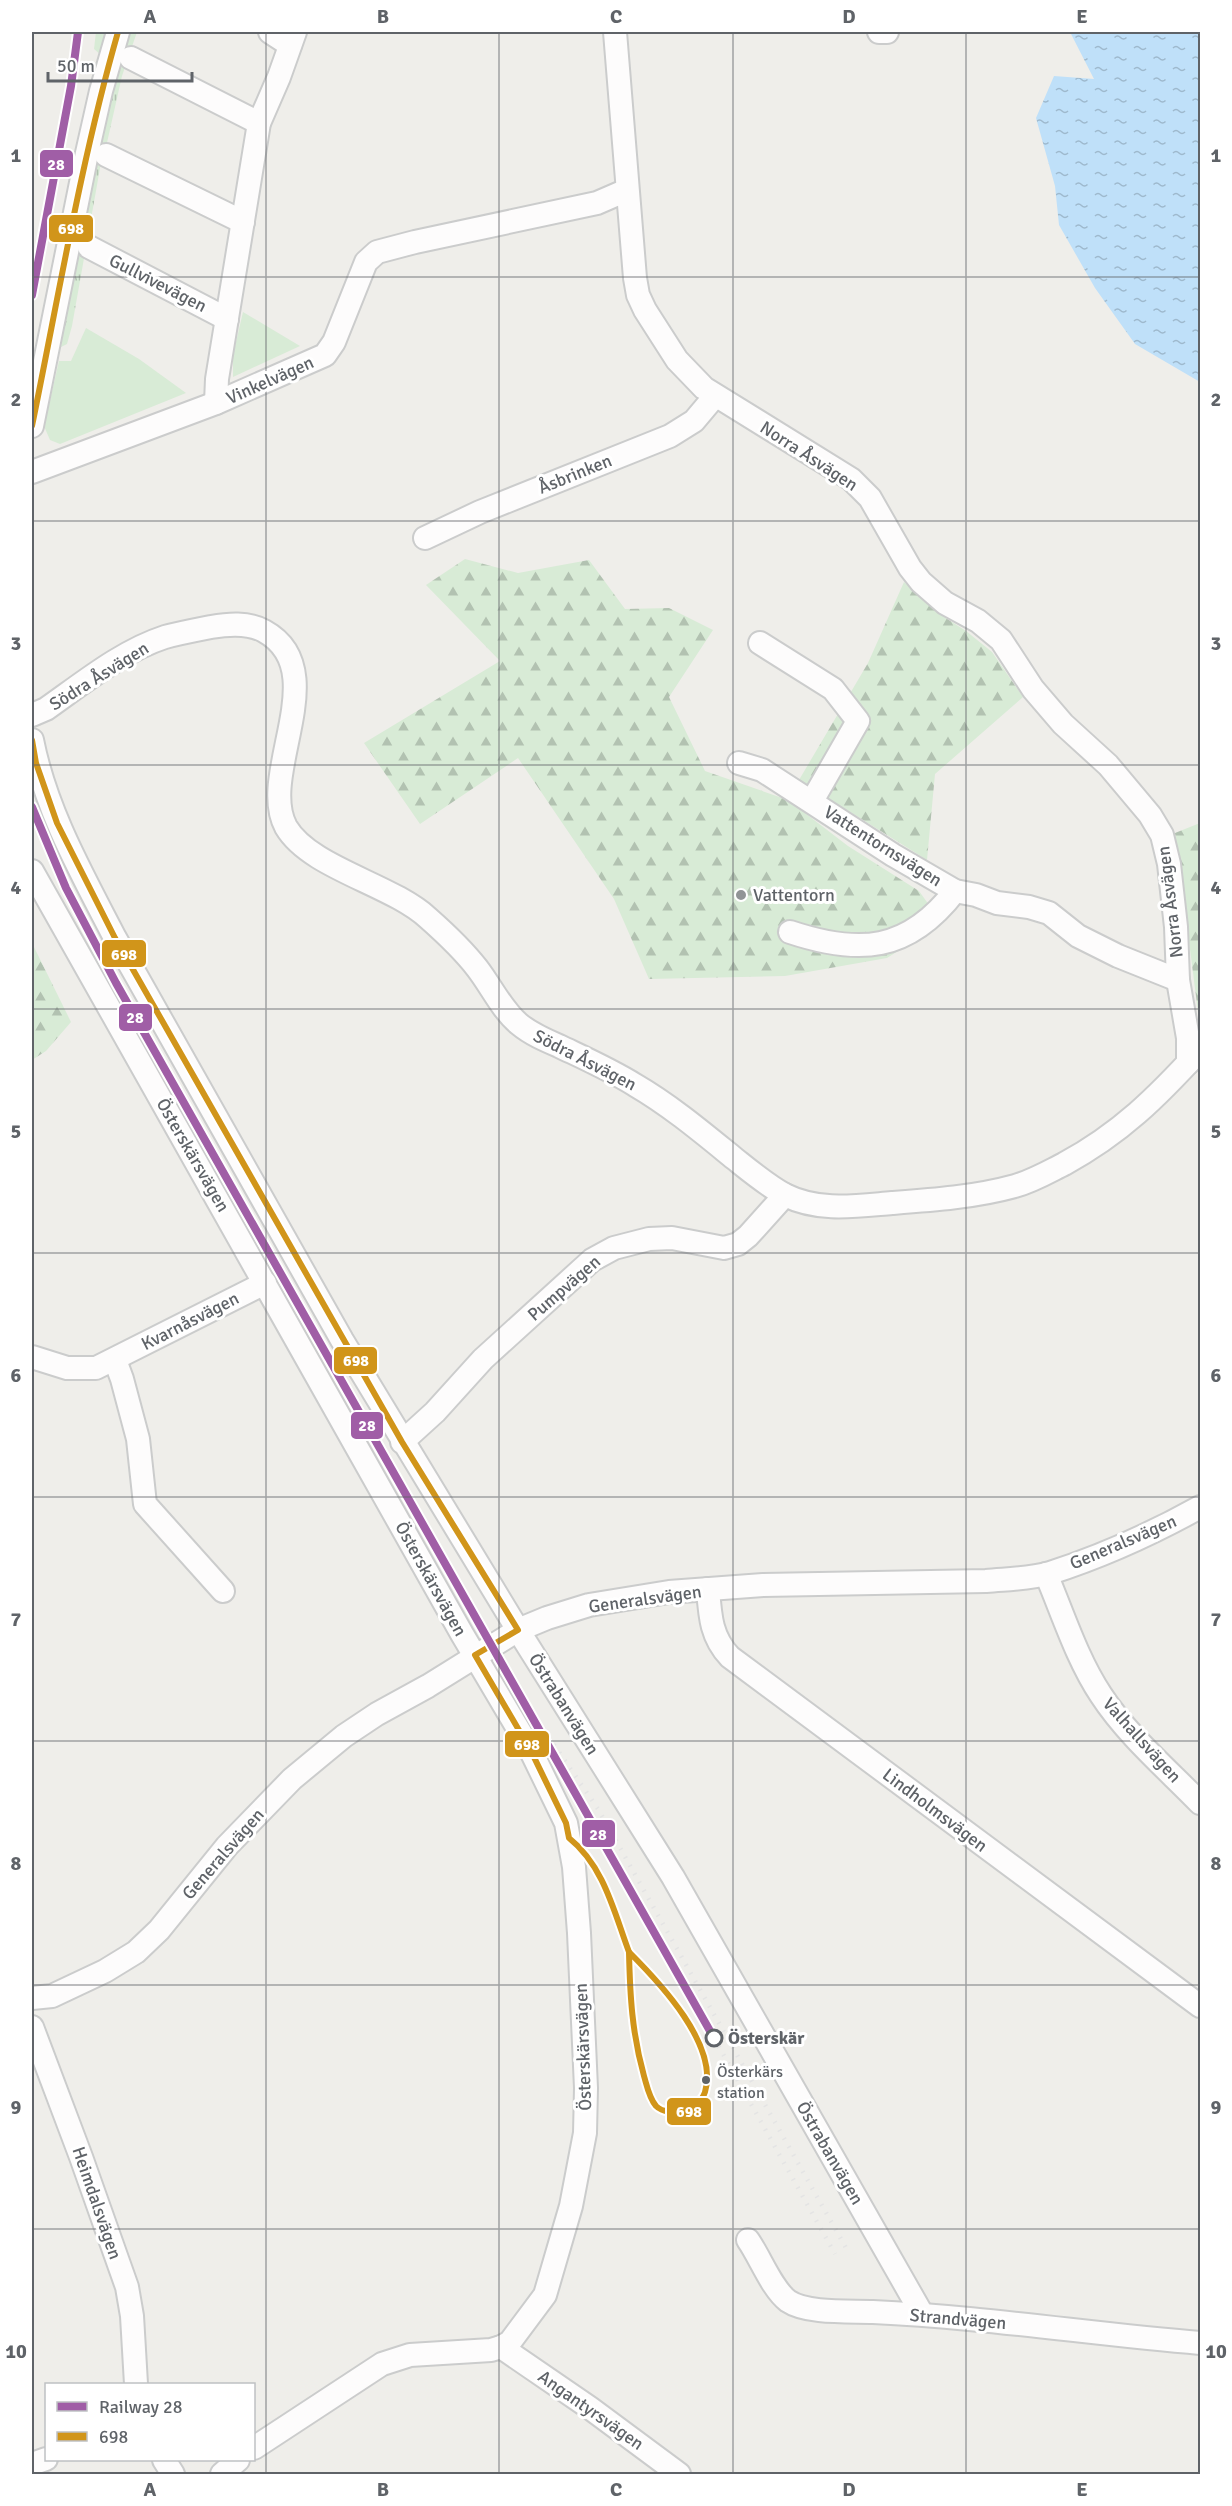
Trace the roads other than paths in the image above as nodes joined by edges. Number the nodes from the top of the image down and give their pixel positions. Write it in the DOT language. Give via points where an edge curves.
graph roads {
  1 [pos="118,32"];
  2 [pos="270,32"];
  3 [pos="615,32"];
  4 [pos="879,32"];
  5 [pos="887,32"];
  6 [pos="292,38"];
  7 [pos="131,58"];
  8 [pos="259,123"];
  9 [pos="106,155"];
  10 [pos="627,190"];
  11 [pos="243,222"];
  12 [pos="89,247"];
  13 [pos="227,319"];
  14 [pos="715,396"];
  15 [pos="216,403"];
  16 [pos="32,426"];
  17 [pos="32,472"];
  18 [pos="425,538"];
  19 [pos="760,643"];
  20 [pos="32,715"];
  21 [pos="32,740"];
  22 [pos="739,763"];
  23 [pos="812,801"];
  24 [pos="32,871"];
  25 [pos="955,891"];
  26 [pos="790,932"];
  27 [pos="1178,980"];
  28 [pos="1196,1063"];
  29 [pos="785,1195"];
  30 [pos="265,1283"];
  31 [pos="32,1358"];
  32 [pos="114,1360"];
  33 [pos="402,1442"];
  34 [pos="1200,1507"];
  35 [pos="1046,1574"];
  36 [pos="708,1589"];
  37 [pos="223,1591"];
  38 [pos="518,1630"];
  39 [pos="475,1655"];
  40 [pos="1200,1803"];
  41 [pos="32,1998"];
  42 [pos="1200,2006"];
  43 [pos="32,2027"];
  44 [pos="748,2240"];
  45 [pos="922,2314"];
  46 [pos="1200,2343"];
  47 [pos="501,2348"];
  48 [pos="136,2383"];
  49 [pos="255,2447"];
  50 [pos="165,2461"];
  51 [pos="237,2461"];
  52 [pos="172,2475"];
  53 [pos="222,2475"];
  54 [pos="679,2475"];
  1 -- 16 [label="street" via="87,153"];
  2 -- 6 [label="street, Gullvivevägen"];
  3 -- 10 [label="street, Norra Åsvägen"];
  4 -- 5 [label="street"];
  6 -- 8 [label="street, Gullvivevägen"];
  7 -- 8 [label="street"];
  8 -- 11 [label="street, Gullvivevägen"];
  9 -- 11 [label="street"];
  10 -- 14 [label="street, Norra Åsvägen" via="638,295 677,360"];
  10 -- 15 [label="street, Vinkelvägen" via="597,203 377,252 366,262 325,355"];
  11 -- 13 [label="street, Gullvivevägen"];
  12 -- 13 [label="street, Gullvivevägen"];
  13 -- 15 [label="street, Gullvivevägen"];
  14 -- 18 [label="street, Åsbrinken" via="694,421 670,436"];
  14 -- 27 [label="street, Norra Åsvägen" via="851,479 870,498 921,582 1001,640 1033,689 1063,724 1108,765 1150,815 1162,835 1169,864"];
  15 -- 17 [label="street, Vinkelvägen"];
  19 -- 23 [label="street, Vattentornsvägen" via="833,689 858,721"];
  20 -- 29 [label="street, Södra Åsvägen" via="128,654 166,637 230,624 264,630 281,647 295,675 279,800 288,831 302,846 333,865 425,914 476,966 514,1021 533,1035 634,1084"];
  21 -- 33 [label="street, Östrabanvägen" via="57,823 115,939"];
  22 -- 23 [label="street, Vattentornsvägen" via="762,770"];
  23 -- 25 [label="street, Vattentornsvägen"];
  24 -- 30 [label="street, Österskärsvägen"];
  25 -- 26 [label="street, Vattentornsvägen" via="928,919 900,939 876,945 821,942"];
  25 -- 27 [label="street, Vattentornsvägen" via="1049,913 1078,936 1118,957"];
  27 -- 28 [label="street, Norra Åsvägen"];
  28 -- 29 [label="street, Södra Åsvägen" via="1096,1147 1012,1187 849,1207 825,1207"];
  29 -- 33 [label="street, Pumpvägen" via="738,1244 724,1248 672,1238 649,1239 614,1248 592,1260 483,1359"];
  30 -- 32 [label="street, Kvarnåsvägen"];
  30 -- 39 [label="street, Österskärsvägen"];
  31 -- 32 [label="street, Kvarnåsvägen" via="83,1369"];
  32 -- 37 [label="street" via="138,1439 145,1504"];
  33 -- 38 [label="street, Östrabanvägen"];
  34 -- 35 [label="street, Generalsvägen" via="1105,1552"];
  35 -- 36 [label="street, Generalsvägen" via="986,1581"];
  35 -- 40 [label="street, Valhallsvägen" via="1099,1693 1114,1714"];
  36 -- 38 [label="street, Generalsvägen" via="589,1605"];
  36 -- 42 [label="street, Lindholmsvägen" via="712,1630 730,1657"];
  38 -- 39 [label="street, Generalsvägen"];
  38 -- 45 [label="street, Östrabanvägen" via="673,1876"];
  39 -- 41 [label="street, Generalsvägen" via="344,1736 292,1779 227,1846 159,1930 136,1952 52,1996"];
  39 -- 47 [label="street, Österskärsvägen" via="530,1749 566,1823 579,1933 586,2088 579,2176 545,2295 510,2342"];
  43 -- 48 [label="street, Heimdalsvägen" via="127,2287"];
  44 -- 45 [label="street, Strandvägen" via="787,2301 819,2310"];
  45 -- 46 [label="street, Strandvägen"];
  47 -- 49 [label="street" via="411,2355 381,2364"];
  47 -- 54 [label="street, Angantyrsvägen"];
  50 -- 52 [label="street"];
  51 -- 53 [label="street"];
}
